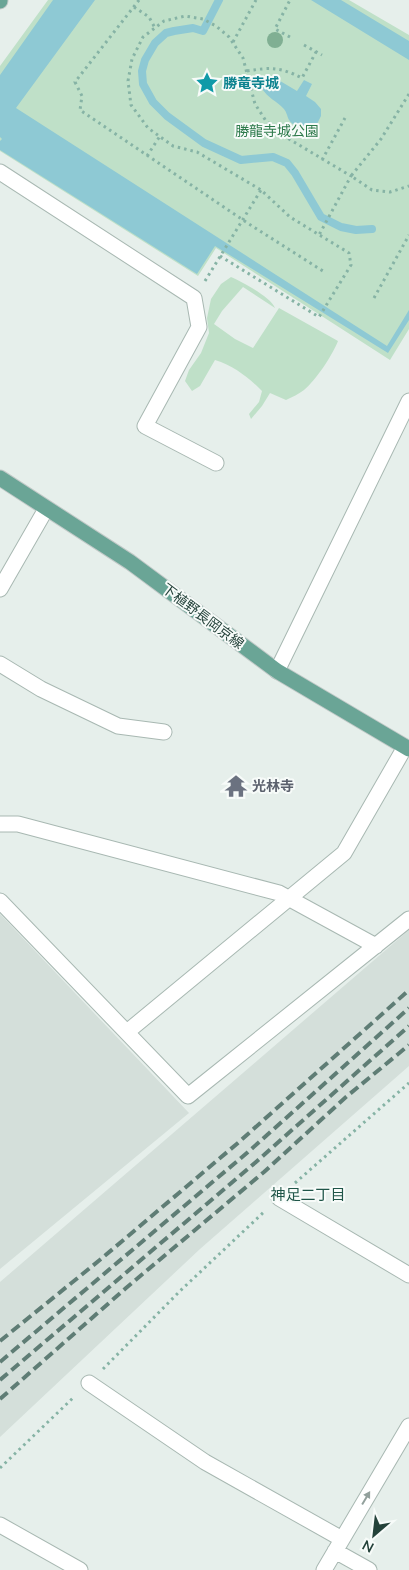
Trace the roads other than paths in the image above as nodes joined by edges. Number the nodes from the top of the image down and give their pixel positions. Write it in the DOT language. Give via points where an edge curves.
graph roads {
  1 [pos="0,172"];
  2 [pos="409,401"];
  3 [pos="216,463"];
  4 [pos="0,478"];
  5 [pos="46,509"];
  6 [pos="0,588"];
  7 [pos="0,664"];
  8 [pos="277,671"];
  9 [pos="164,732"];
  10 [pos="407,748"];
  11 [pos="0,824"];
  12 [pos="289,899"];
  13 [pos="0,901"];
  14 [pos="409,919"];
  15 [pos="376,946"];
  16 [pos="127,1032"];
  17 [pos="279,1198"];
  18 [pos="409,1275"];
  19 [pos="89,1383"];
  20 [pos="409,1426"];
  21 [pos="0,1525"];
  22 [pos="338,1545"];
  23 [pos="80,1570"];
  24 [pos="324,1570"];
  25 [pos="368,1570"];
  1 -- 3 [label="street" via="194,298 199,328 145,426"];
  2 -- 8 [label="street"];
  4 -- 5 [label="main road, 下植野長岡京線"];
  5 -- 6 [label="street"];
  5 -- 8 [label="main road, 下植野長岡京線" via="130,562"];
  7 -- 9 [label="street" via="41,689 118,726"];
  8 -- 10 [label="main road, 下植野長岡京線"];
  10 -- 12 [label="street" via="344,854"];
  11 -- 12 [label="street" via="18,824 278,893"];
  12 -- 15 [label="street"];
  12 -- 16 [label="street"];
  13 -- 16 [label="street"];
  14 -- 15 [label="street"];
  15 -- 16 [label="street" via="188,1096"];
  17 -- 18 [label="street"];
  19 -- 22 [label="street" via="205,1462"];
  22 -- 20 [label="street, one-way"];
  21 -- 23 [label="street"];
  22 -- 24 [label="street"];
  22 -- 25 [label="street"];
}
